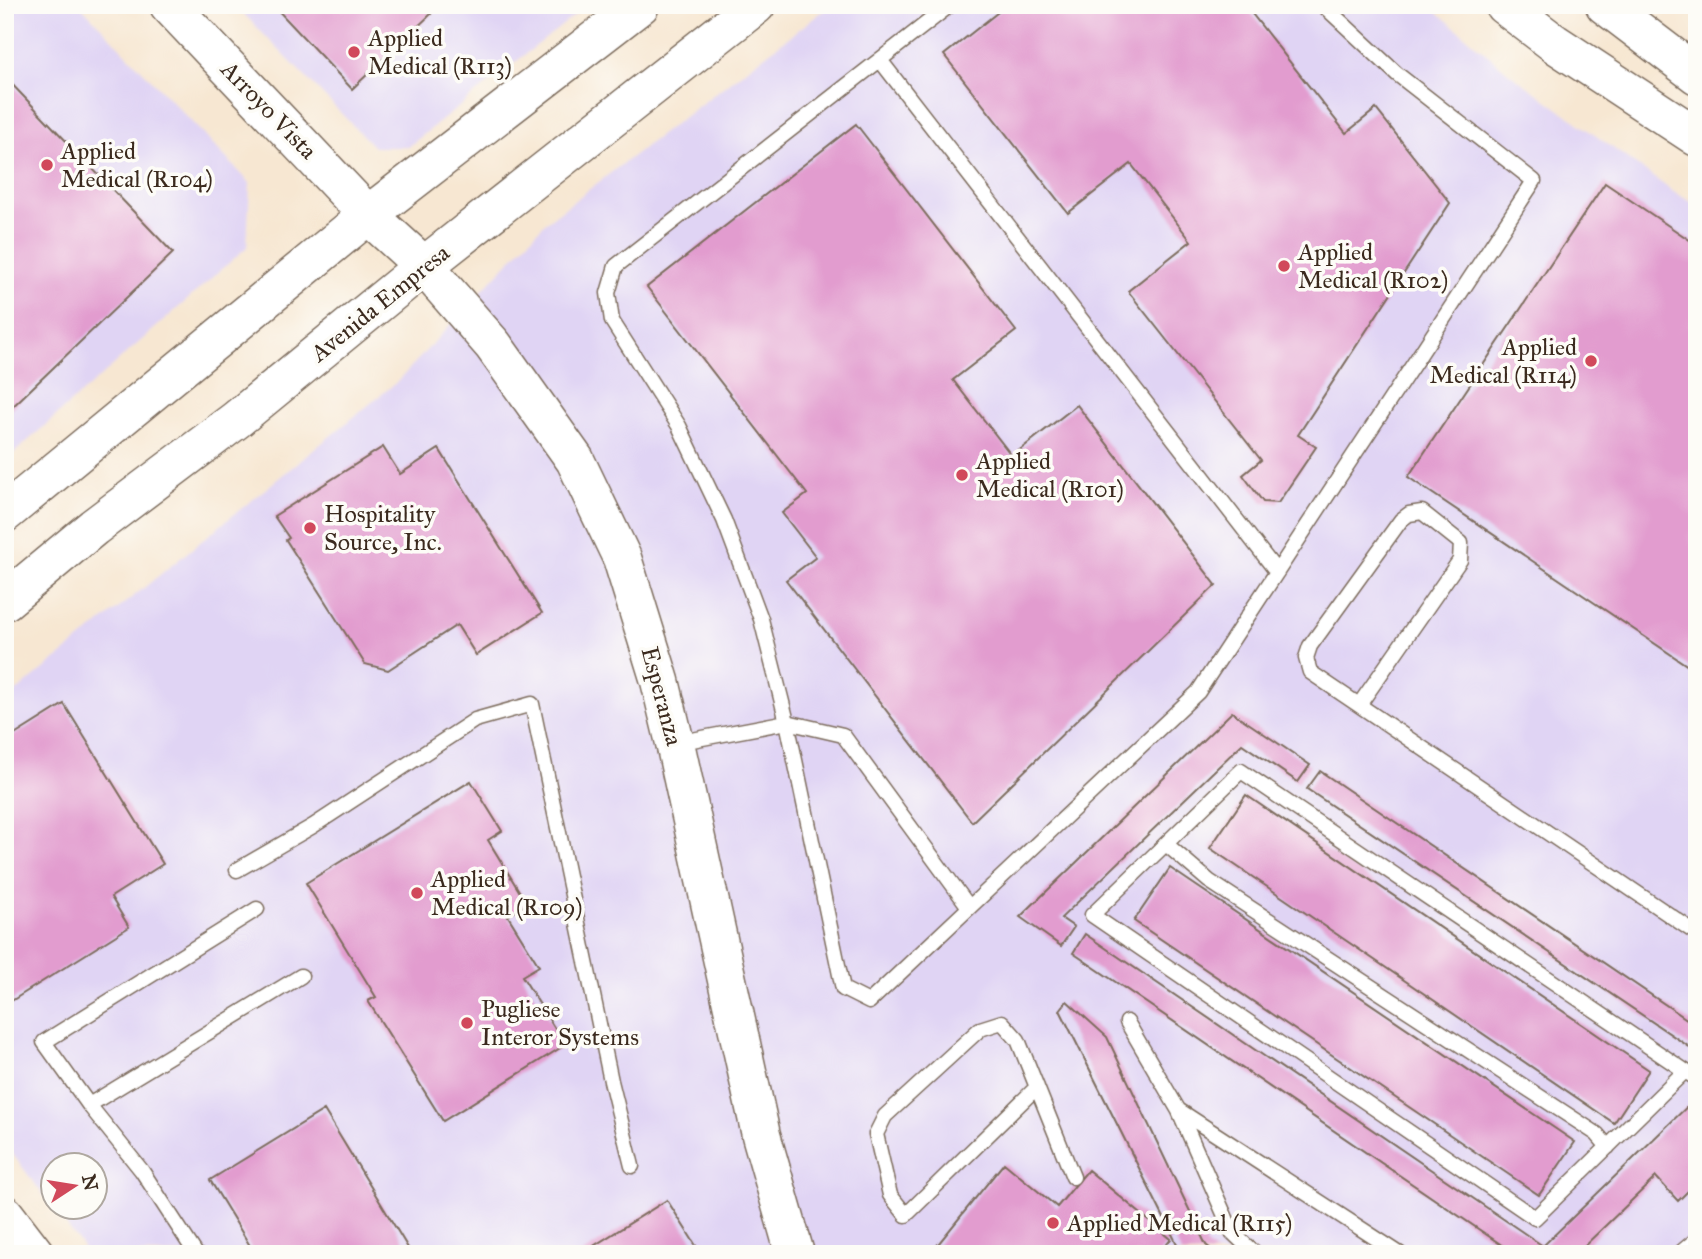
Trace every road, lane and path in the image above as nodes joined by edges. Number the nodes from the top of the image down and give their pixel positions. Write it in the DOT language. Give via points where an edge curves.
graph roads {
  1 [pos="169,5"];
  2 [pos="640,5"];
  3 [pos="756,5"];
  4 [pos="950,5"];
  5 [pos="1323,5"];
  6 [pos="1504,5"];
  7 [pos="1605,5"];
  8 [pos="880,60"];
  9 [pos="1697,75"];
  10 [pos="1697,137"];
  11 [pos="368,215"];
  12 [pos="424,266"];
  13 [pos="5,513"];
  14 [pos="1277,572"];
  15 [pos="5,601"];
  16 [pos="1359,705"];
  17 [pos="786,722"];
  18 [pos="675,743"];
  19 [pos="1166,844"];
  20 [pos="237,870"];
  21 [pos="969,907"];
  22 [pos="257,909"];
  23 [pos="1696,930"];
  24 [pos="301,976"];
  25 [pos="1127,1022"];
  26 [pos="1691,1075"];
  27 [pos="1037,1087"];
  28 [pos="89,1105"];
  29 [pos="1179,1111"];
  30 [pos="1608,1147"];
  31 [pos="632,1166"];
  32 [pos="1073,1177"];
  33 [pos="5,1215"];
  34 [pos="1697,1239"];
  35 [pos="35,1254"];
  36 [pos="196,1254"];
  37 [pos="795,1254"];
  38 [pos="1255,1254"];
  39 [pos="1400,1254"];
  40 [pos="1679,1254"];
  1 -- 11 [label="main road, Arroyo Vista"];
  2 -- 11 [label="main road"];
  3 -- 12 [label="main road, Avenida Empresa"];
  4 -- 8 [label="lane"];
  5 -- 14 [label="lane" via="1397,74 1534,181"];
  6 -- 10 [label="main road"];
  7 -- 9 [label="main road"];
  8 -- 14 [label="lane"];
  8 -- 17 [label="lane" via="616,266 608,293 612,321 679,426 724,520 761,619"];
  11 -- 12 [label="main road, Esperanza"];
  11 -- 13 [label="main road"];
  12 -- 15 [label="main road, Avenida Empresa"];
  12 -- 18 [label="main road, Esperanza" via="493,345 575,460 622,558"];
  14 -- 21 [label="lane" via="1198,692"];
  16 -- 16 [label="lane" via="1310,672 1306,658 1310,646 1401,520 1422,512 1461,543 1460,560"];
  16 -- 23 [label="lane"];
  17 -- 18 [label="lane"];
  17 -- 21 [label="lane" via="843,735"];
  17 -- 21 [label="lane" via="843,989 869,1002"];
  18 -- 37 [label="main road, Esperanza" via="761,1135"];
  19 -- 26 [label="lane" via="1241,771"];
  19 -- 30 [label="lane" via="1209,881 1597,1134"];
  19 -- 30 [label="lane" via="1092,915 1535,1218"];
  20 -- 31 [label="lane" via="475,720 532,704"];
  22 -- 28 [label="lane" via="44,1042"];
  24 -- 28 [label="lane"];
  25 -- 29 [label="lane"];
  26 -- 30 [label="lane"];
  27 -- 27 [label="lane" via="1018,1040 1002,1022 980,1029 885,1116 876,1134 890,1195 906,1215"];
  27 -- 32 [label="lane"];
  28 -- 36 [label="lane" via="142,1171"];
  29 -- 38 [label="lane" via="1232,1232"];
  29 -- 39 [label="lane"];
  33 -- 35 [label="main road"];
  34 -- 40 [label="lane"];
}
